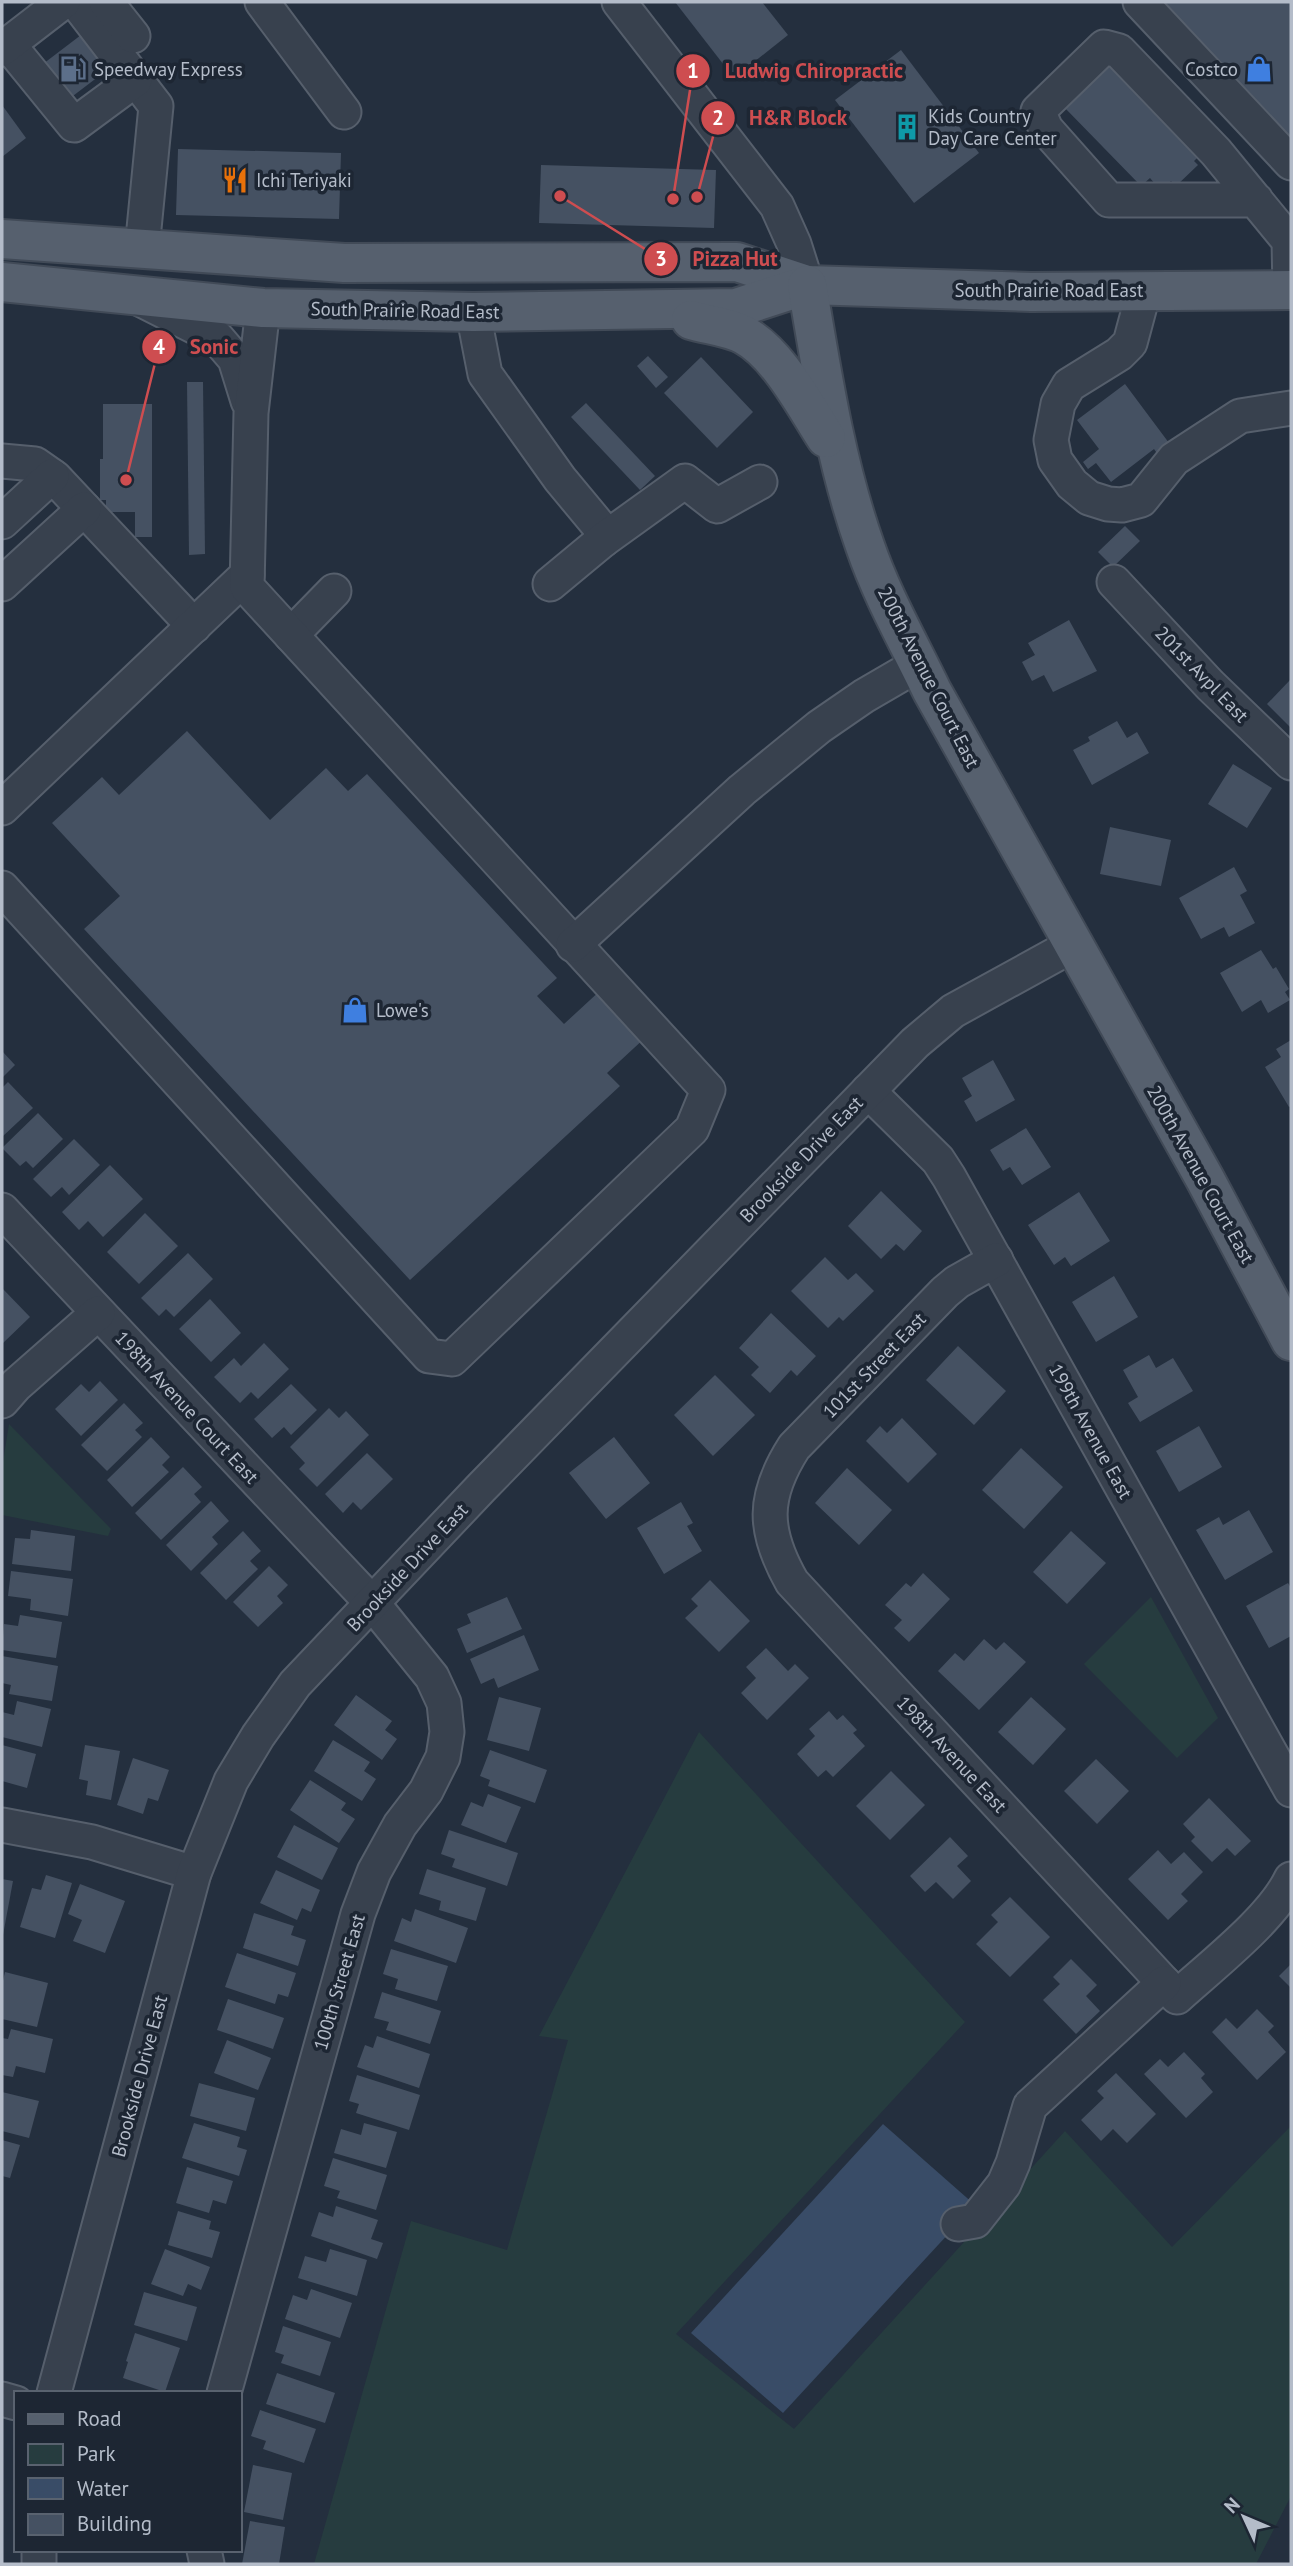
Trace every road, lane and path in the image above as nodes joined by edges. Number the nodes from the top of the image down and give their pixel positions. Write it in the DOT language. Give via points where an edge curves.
graph roads {
  1 [pos="63,2"];
  2 [pos="76,2"];
  3 [pos="106,2"];
  4 [pos="262,2"];
  5 [pos="619,2"];
  6 [pos="1140,2"];
  7 [pos="133,36"];
  8 [pos="5,47"];
  9 [pos="135,80"];
  10 [pos="344,112"];
  11 [pos="1291,163"];
  12 [pos="1256,200"];
  13 [pos="2,239"];
  14 [pos="142,249"];
  15 [pos="2,282"];
  16 [pos="807,285"];
  17 [pos="1291,290"];
  18 [pos="1144,291"];
  19 [pos="133,295"];
  20 [pos="263,308"];
  21 [pos="659,309"];
  22 [pos="472,312"];
  23 [pos="1291,408"];
  24 [pos="251,413"];
  25 [pos="841,460"];
  26 [pos="2,461"];
  27 [pos="52,476"];
  28 [pos="760,482"];
  29 [pos="84,509"];
  30 [pos="2,522"];
  31 [pos="603,540"];
  32 [pos="247,575"];
  33 [pos="1114,582"];
  34 [pos="2,584"];
  35 [pos="550,584"];
  36 [pos="334,591"];
  37 [pos="194,626"];
  38 [pos="291,635"];
  39 [pos="919,664"];
  40 [pos="1291,763"];
  41 [pos="2,808"];
  42 [pos="2,888"];
  43 [pos="1073,944"];
  44 [pos="573,945"];
  45 [pos="868,1091"];
  46 [pos="2,1210"];
  47 [pos="996,1260"];
  48 [pos="98,1313"];
  49 [pos="1291,1341"];
  50 [pos="2,1401"];
  51 [pos="773,1489"];
  52 [pos="373,1604"];
  53 [pos="1291,1790"];
  54 [pos="2,1825"];
  55 [pos="194,1873"];
  56 [pos="1291,1879"];
  57 [pos="1171,1990"];
  58 [pos="958,2224"];
  59 [pos="55,2391"];
  60 [pos="224,2391"];
  1 -- 8 [label="street"];
  2 -- 9 [label="street"];
  3 -- 7 [label="street"];
  4 -- 10 [label="street"];
  5 -- 16 [label="street, 200th Avenue Court East" via="777,206"];
  6 -- 11 [label="street"];
  8 -- 9 [label="street" via="74,125"];
  9 -- 14 [label="street" via="156,106"];
  12 -- 12 [label="street" via="1109,200 1046,129 1038,111 1104,47 1119,51"];
  12 -- 17 [label="street" via="1289,241"];
  13 -- 14 [label="main road, South Prairie Road East"];
  14 -- 16 [label="main road, South Prairie Road East" via="344,263 737,262"];
  15 -- 19 [label="main road, South Prairie Road East"];
  16 -- 18 [label="main road, South Prairie Road East"];
  16 -- 21 [label="main road, South Prairie Road East" via="736,308"];
  16 -- 25 [label="main road, 200th Avenue Court East"];
  17 -- 18 [label="main road, South Prairie Road East"];
  18 -- 23 [label="street" via="1130,343 1069,384 1058,404 1051,440 1055,460 1089,498 1122,505 1141,500 1174,459 1240,416"];
  19 -- 20 [label="main road, South Prairie Road East"];
  19 -- 24 [label="street" via="217,338 235,359"];
  20 -- 22 [label="main road, South Prairie Road East"];
  20 -- 24 [label="street"];
  21 -- 22 [label="main road, South Prairie Road East"];
  21 -- 25 [label="main road" via="743,334 760,346"];
  22 -- 31 [label="street" via="485,374 598,526"];
  24 -- 32 [label="street"];
  25 -- 39 [label="main road, 200th Avenue Court East" via="865,548"];
  26 -- 27 [label="street" via="35,464"];
  27 -- 29 [label="street"];
  27 -- 30 [label="street"];
  28 -- 31 [label="street" via="717,506 685,481"];
  29 -- 34 [label="street"];
  29 -- 37 [label="street"];
  31 -- 35 [label="street"];
  32 -- 37 [label="street"];
  32 -- 38 [label="street" via="247,587"];
  33 -- 40 [label="street, 201st Avpl East"];
  36 -- 38 [label="street"];
  37 -- 41 [label="street"];
  38 -- 44 [label="street"];
  39 -- 43 [label="main road, 200th Avenue Court East"];
  39 -- 44 [label="street" via="819,727 742,790"];
  42 -- 44 [label="street" via="429,1356 452,1359 692,1129 708,1090"];
  43 -- 45 [label="street, Brookside Drive East" via="953,1011"];
  43 -- 49 [label="main road, 200th Avenue Court East"];
  45 -- 47 [label="street, 199th Avenue East" via="938,1160"];
  45 -- 52 [label="street, Brookside Drive East"];
  46 -- 48 [label="street, 198th Avenue Court East"];
  47 -- 51 [label="street, 101st Street East" via="945,1292 794,1447"];
  47 -- 53 [label="street, 199th Avenue East"];
  48 -- 50 [label="street"];
  48 -- 52 [label="street, 198th Avenue Court East"];
  51 -- 57 [label="street, 198th Avenue East" via="771,1529 778,1557 792,1581"];
  52 -- 55 [label="street, Brookside Drive East" via="295,1684 258,1736 231,1781"];
  52 -- 60 [label="street, 100th Street East" via="432,1677 444,1703 447,1732 443,1757 374,1872 358,1914"];
  54 -- 55 [label="street" via="92,1842"];
  55 -- 59 [label="street, Brookside Drive East"];
  56 -- 57 [label="street" via="1271,1910"];
  57 -- 58 [label="street" via="1030,2106 1004,2184 975,2221"];
}
